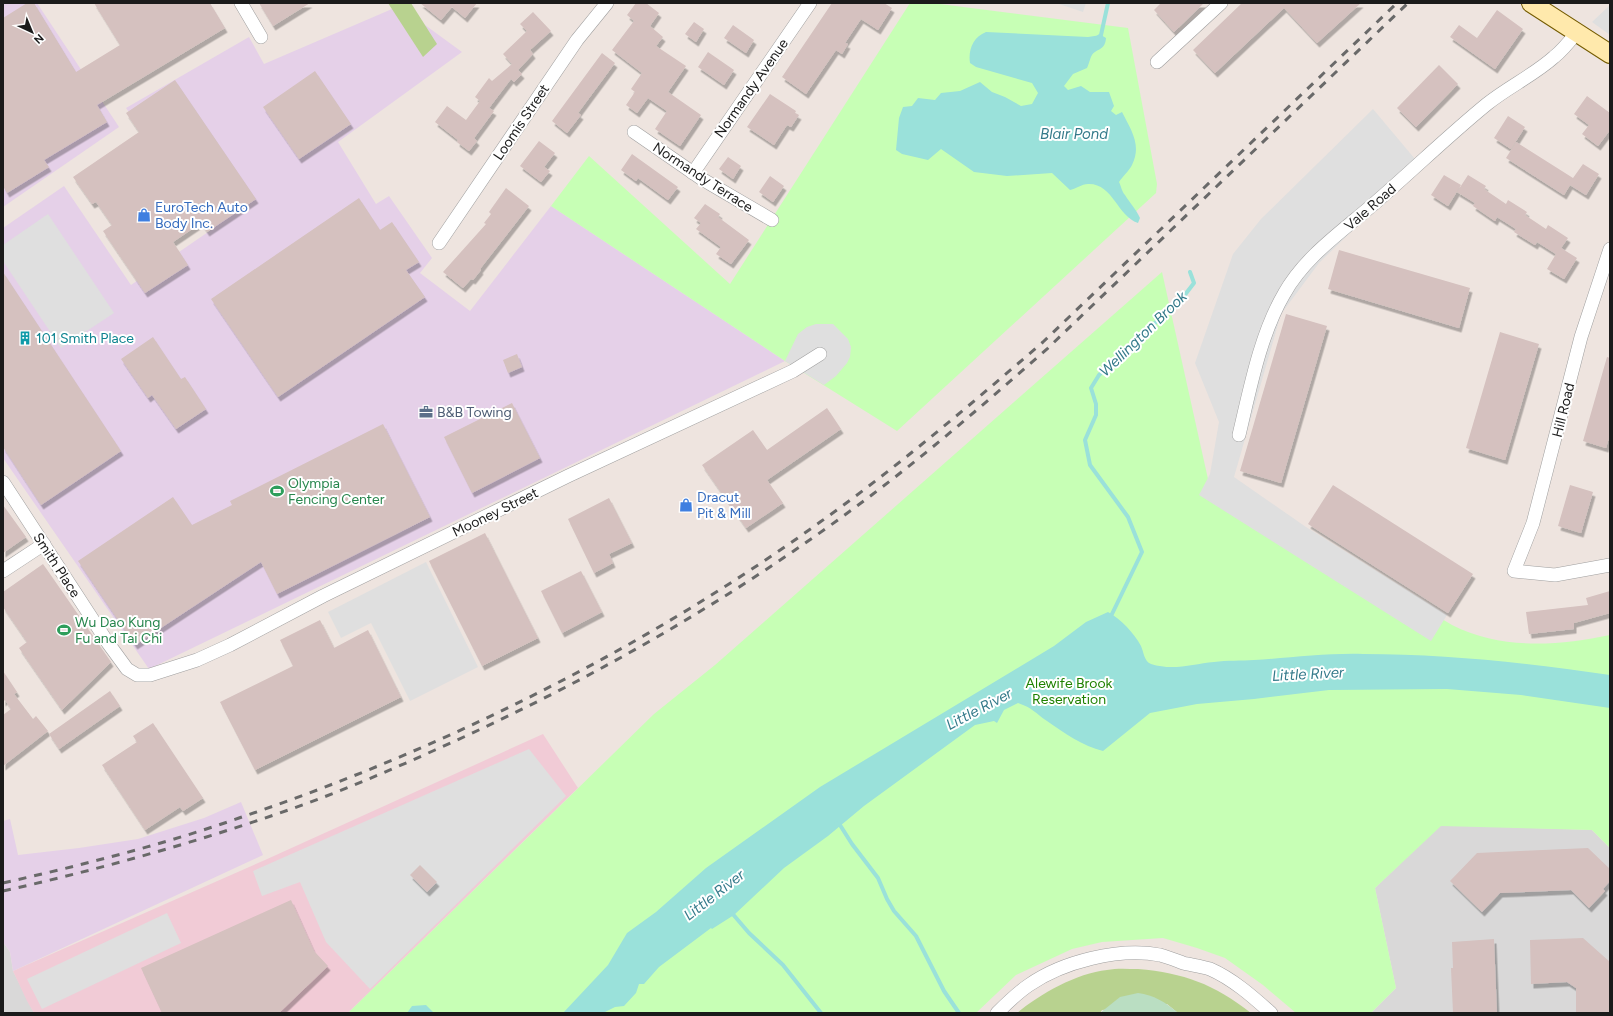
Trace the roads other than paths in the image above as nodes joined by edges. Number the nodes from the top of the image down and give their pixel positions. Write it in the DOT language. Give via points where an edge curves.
graph roads {
  1 [pos="241,3"];
  2 [pos="607,3"];
  3 [pos="810,3"];
  4 [pos="1221,3"];
  5 [pos="1531,3"];
  6 [pos="1577,32"];
  7 [pos="261,37"];
  8 [pos="1610,54"];
  9 [pos="1157,62"];
  10 [pos="634,132"];
  11 [pos="692,173"];
  12 [pos="772,220"];
  13 [pos="439,243"];
  14 [pos="1610,249"];
  15 [pos="820,354"];
  16 [pos="1239,435"];
  17 [pos="3,482"];
  18 [pos="44,544"];
  19 [pos="1610,565"];
  20 [pos="3,572"];
  21 [pos="171,669"];
  22 [pos="997,1013"];
  23 [pos="1272,1013"];
  1 -- 7 [label="street"];
  2 -- 13 [label="street, Loomis Street" via="577,40"];
  3 -- 11 [label="street, Normandy Avenue"];
  4 -- 9 [label="street"];
  5 -- 6 [label="main road"];
  6 -- 8 [label="main road"];
  6 -- 16 [label="street, Vale Road" via="1554,58 1505,90 1447,137 1302,268 1284,294 1267,332"];
  10 -- 11 [label="street, Normandy Terrace"];
  11 -- 12 [label="street, Normandy Terrace"];
  14 -- 19 [label="street, Hill Road" via="1581,337 1534,523 1514,571 1555,575"];
  15 -- 21 [label="street, Mooney Street" via="793,371 568,476 323,596 230,645"];
  17 -- 18 [label="street, Smith Place"];
  18 -- 20 [label="street"];
  18 -- 21 [label="street, Smith Place" via="127,669 137,675 146,676"];
  22 -- 23 [label="street" via="1029,985 1054,971 1082,960 1132,954 1159,955 1209,969 1254,997"];
}
